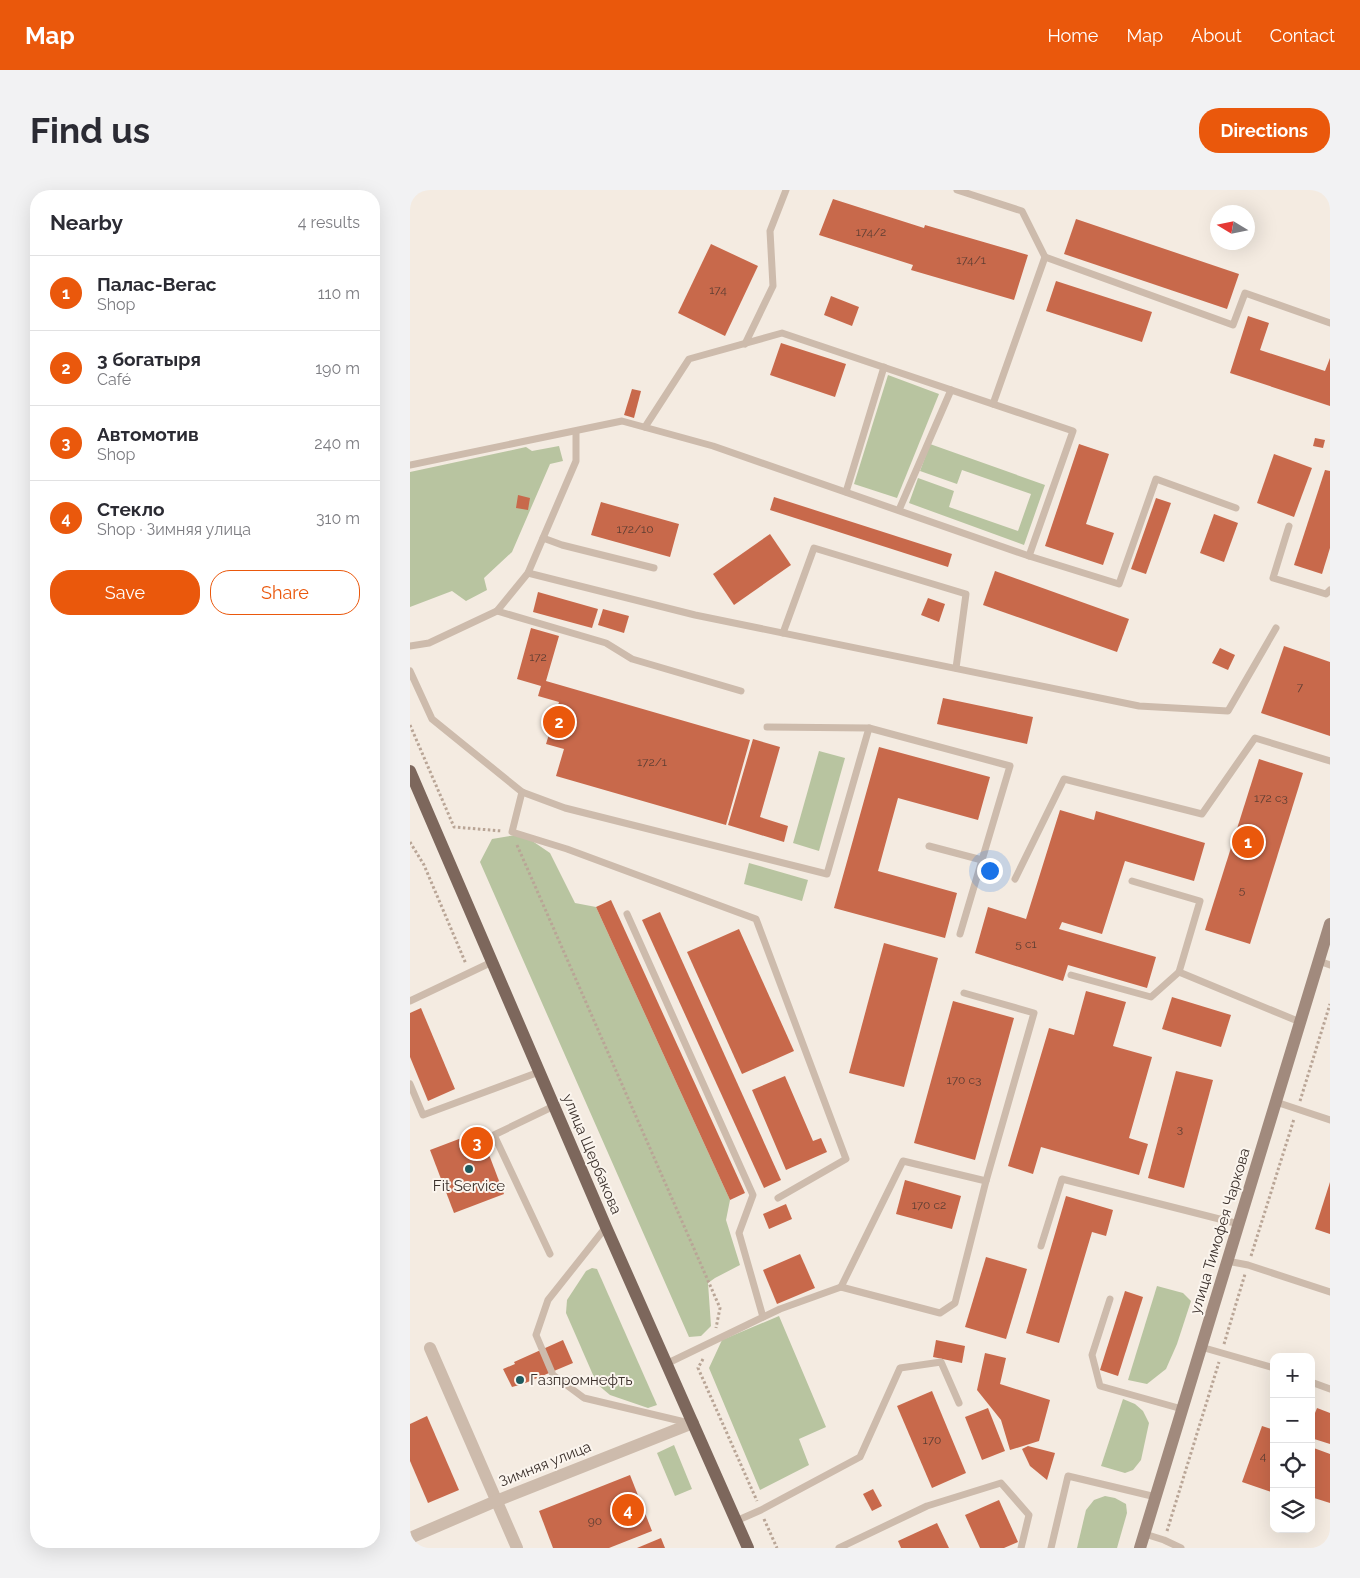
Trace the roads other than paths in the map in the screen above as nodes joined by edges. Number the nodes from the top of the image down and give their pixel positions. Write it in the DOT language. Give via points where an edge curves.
graph roads {
  1 [pos="786,190"];
  2 [pos="958,190"];
  3 [pos="1045,256"];
  4 [pos="1330,324"];
  5 [pos="745,344"];
  6 [pos="884,367"];
  7 [pos="952,390"];
  8 [pos="993,404"];
  9 [pos="644,427"];
  10 [pos="576,432"];
  11 [pos="410,465"];
  12 [pos="846,492"];
  13 [pos="1236,508"];
  14 [pos="899,510"];
  15 [pos="1289,526"];
  16 [pos="543,538"];
  17 [pos="1029,556"];
  18 [pos="654,568"];
  19 [pos="528,573"];
  20 [pos="1330,590"];
  21 [pos="497,611"];
  22 [pos="1276,628"];
  23 [pos="783,633"];
  24 [pos="410,646"];
  25 [pos="956,668"];
  26 [pos="410,671"];
  27 [pos="742,691"];
  28 [pos="767,727"];
  29 [pos="869,728"];
  30 [pos="1330,761"];
  31 [pos="410,772"];
  32 [pos="522,792"];
  33 [pos="929,846"];
  34 [pos="982,860"];
  35 [pos="1015,879"];
  36 [pos="1132,881"];
  37 [pos="627,914"];
  38 [pos="1330,924"];
  39 [pos="960,934"];
  40 [pos="492,962"];
  41 [pos="1324,963"];
  42 [pos="1178,972"];
  43 [pos="1071,975"];
  44 [pos="964,993"];
  45 [pos="410,1001"];
  46 [pos="1300,1022"];
  47 [pos="539,1072"];
  48 [pos="410,1084"];
  49 [pos="1276,1102"];
  50 [pos="554,1106"];
  51 [pos="1330,1120"];
  52 [pos="986,1180"];
  53 [pos="778,1198"];
  54 [pos="1239,1224"];
  55 [pos="606,1227"];
  56 [pos="1041,1246"];
  57 [pos="550,1254"];
  58 [pos="1227,1261"];
  59 [pos="841,1287"];
  60 [pos="1330,1292"];
  61 [pos="1110,1299"];
  62 [pos="763,1317"];
  63 [pos="1201,1347"];
  64 [pos="430,1348"];
  65 [pos="666,1364"];
  66 [pos="1270,1367"];
  67 [pos="1315,1383"];
  68 [pos="1330,1389"];
  69 [pos="959,1403"];
  70 [pos="1182,1409"];
  71 [pos="693,1423"];
  72 [pos="1156,1497"];
  73 [pos="496,1501"];
  74 [pos="736,1521"];
  75 [pos="1145,1534"];
  76 [pos="410,1538"];
  77 [pos="517,1548"];
  78 [pos="748,1548"];
  79 [pos="839,1548"];
  80 [pos="1021,1548"];
  81 [pos="1051,1548"];
  82 [pos="1140,1548"];
  83 [pos="1180,1548"];
  1 -- 5 [label="lane" via="770,231 773,286"];
  2 -- 3 [label="lane" via="1022,211"];
  3 -- 4 [label="lane" via="1233,325 1245,293"];
  3 -- 8 [label="lane"];
  5 -- 6 [label="lane" via="782,333"];
  5 -- 9 [label="lane" via="689,359"];
  6 -- 7 [label="lane"];
  6 -- 12 [label="lane"];
  7 -- 8 [label="lane"];
  7 -- 14 [label="lane"];
  8 -- 17 [label="lane" via="1073,431"];
  9 -- 10 [label="lane" via="622,421"];
  9 -- 12 [label="lane" via="713,446"];
  10 -- 11 [label="lane"];
  10 -- 16 [label="lane" via="576,461"];
  12 -- 14 [label="lane"];
  13 -- 17 [label="lane" via="1156,479 1120,584"];
  14 -- 17 [label="lane"];
  15 -- 20 [label="lane" via="1273,578 1326,594"];
  16 -- 18 [label="lane"];
  16 -- 19 [label="lane"];
  19 -- 21 [label="lane"];
  19 -- 23 [label="lane" via="695,615"];
  21 -- 24 [label="lane" via="429,643"];
  21 -- 27 [label="lane" via="606,643 632,659"];
  22 -- 25 [label="lane" via="1228,711 1139,706"];
  23 -- 25 [label="lane"];
  23 -- 25 [label="lane" via="814,548 966,594"];
  26 -- 32 [label="lane" via="432,719"];
  28 -- 29 [label="lane"];
  29 -- 32 [label="lane" via="827,874 565,808"];
  29 -- 34 [label="lane" via="1010,766"];
  30 -- 35 [label="lane" via="1256,738 1202,814 1064,779"];
  31 -- 40 [label="main road, улица Щербакова"];
  32 -- 53 [label="lane" via="512,832 756,919 846,1159"];
  33 -- 34 [label="lane"];
  34 -- 39 [label="lane"];
  36 -- 42 [label="lane" via="1200,901"];
  37 -- 62 [label="lane" via="754,1195 739,1233"];
  38 -- 41 [label="main road, улица Тимофея Чаркова"];
  40 -- 45 [label="lane"];
  40 -- 47 [label="main road, улица Щербакова"];
  41 -- 46 [label="main road, улица Тимофея Чаркова"];
  42 -- 43 [label="lane" via="1150,997"];
  42 -- 46 [label="lane"];
  44 -- 52 [label="lane" via="1034,1013"];
  46 -- 49 [label="main road, улица Тимофея Чаркова"];
  47 -- 48 [label="lane" via="423,1115"];
  47 -- 50 [label="main road, улица Щербакова"];
  49 -- 51 [label="lane"];
  49 -- 54 [label="main road, улица Тимофея Чаркова"];
  50 -- 55 [label="main road, улица Щербакова"];
  50 -- 57 [label="lane" via="494,1135"];
  52 -- 59 [label="lane" via="904,1161"];
  52 -- 59 [label="lane" via="955,1303 940,1313"];
  54 -- 56 [label="lane" via="1062,1179"];
  54 -- 58 [label="main road, улица Тимофея Чаркова"];
  55 -- 65 [label="main road, улица Щербакова"];
  55 -- 71 [label="lane" via="548,1300 536,1335 554,1375 584,1398"];
  58 -- 60 [label="lane"];
  58 -- 63 [label="main road, улица Тимофея Чаркова"];
  59 -- 62 [label="lane"];
  61 -- 70 [label="lane" via="1092,1356 1100,1386"];
  62 -- 65 [label="lane"];
  63 -- 66 [label="lane"];
  63 -- 70 [label="main road, улица Тимофея Чаркова"];
  64 -- 73 [label="street"];
  65 -- 71 [label="main road, улица Щербакова"];
  67 -- 68 [label="lane"];
  69 -- 74 [label="lane" via="941,1362 900,1368 860,1457"];
  70 -- 72 [label="main road, улица Тимофея Чаркова"];
  71 -- 73 [label="street, Зимняя улица"];
  71 -- 74 [label="main road, улица Щербакова"];
  72 -- 75 [label="main road, улица Тимофея Чаркова"];
  72 -- 81 [label="lane" via="1068,1476"];
  73 -- 76 [label="street, Зимняя улица"];
  73 -- 77 [label="street"];
  74 -- 78 [label="main road, улица Щербакова"];
  75 -- 82 [label="main road, улица Тимофея Чаркова"];
  75 -- 83 [label="lane"];
  79 -- 80 [label="lane" via="927,1506 1001,1483 1029,1515"];
}
